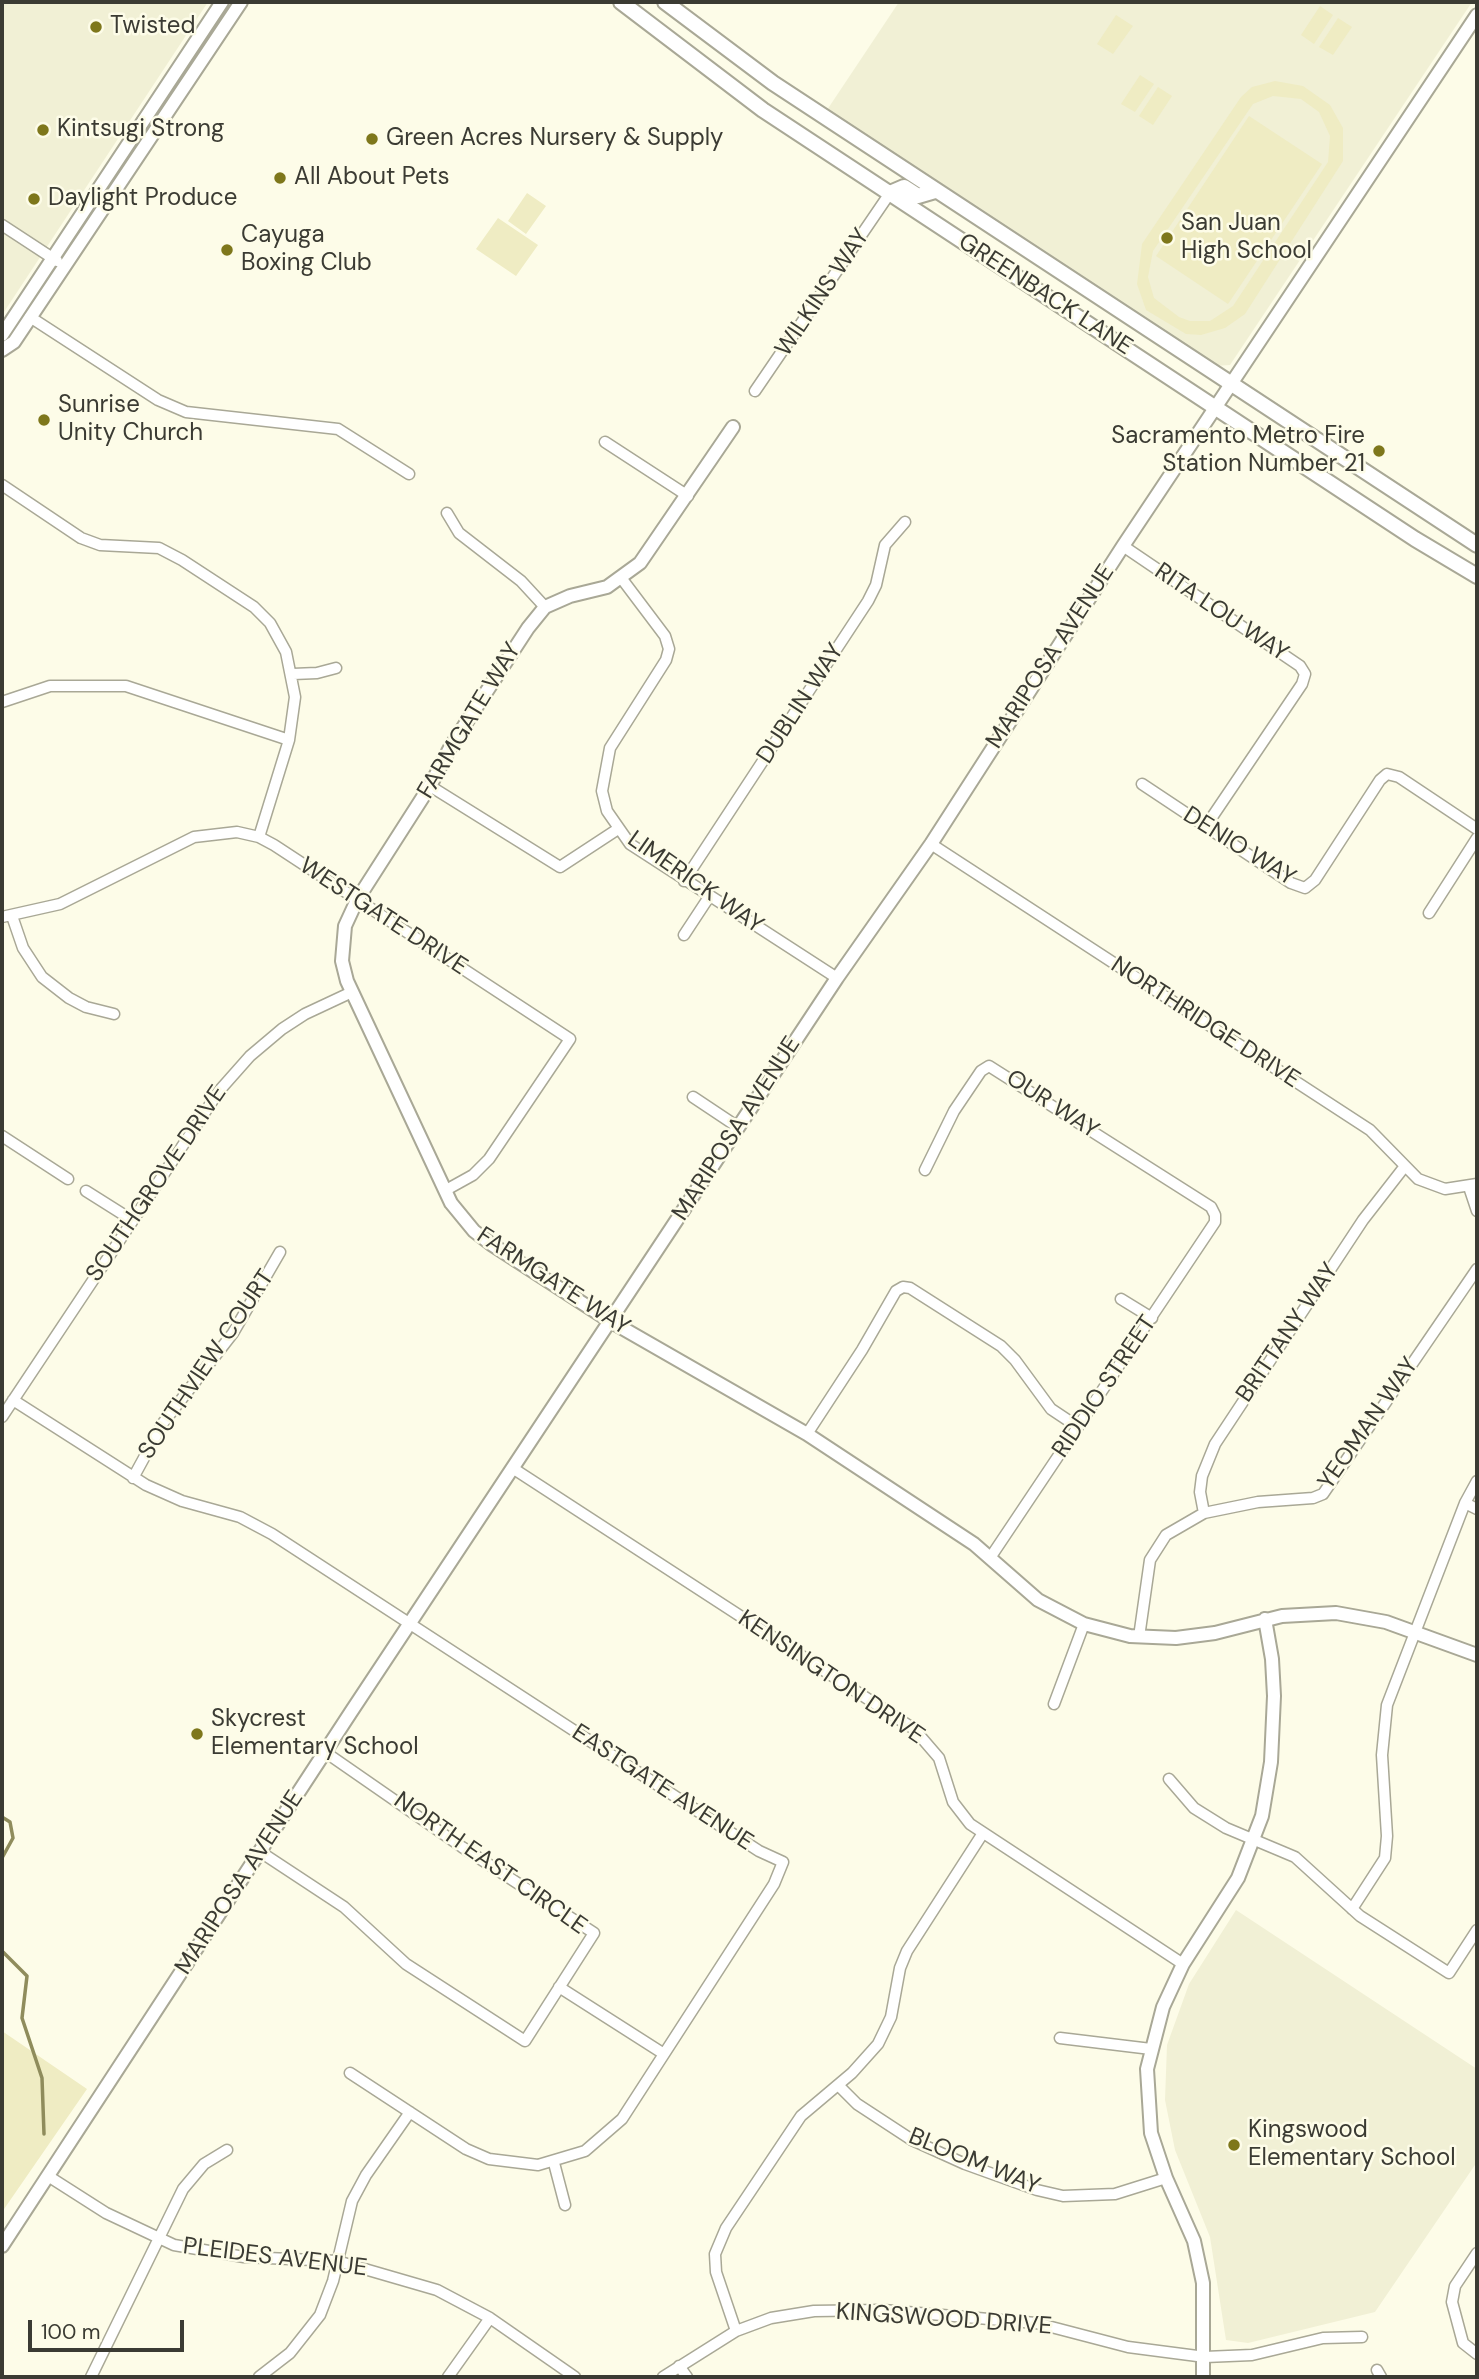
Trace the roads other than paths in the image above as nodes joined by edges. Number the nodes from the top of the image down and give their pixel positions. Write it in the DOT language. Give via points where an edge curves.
graph roads {
  1 [pos="222,2"];
  2 [pos="241,2"];
  3 [pos="621,2"];
  4 [pos="665,2"];
  5 [pos="1477,15"];
  6 [pos="198,40"];
  7 [pos="174,102"];
  8 [pos="134,136"];
  9 [pos="935,191"];
  10 [pos="890,194"];
  11 [pos="2,225"];
  12 [pos="53,258"];
  13 [pos="65,265"];
  14 [pos="30,317"];
  15 [pos="2,335"];
  16 [pos="2,350"];
  17 [pos="1232,386"];
  18 [pos="755,391"];
  19 [pos="1217,408"];
  20 [pos="733,427"];
  21 [pos="605,442"];
  22 [pos="409,474"];
  23 [pos="2,485"];
  24 [pos="1381,485"];
  25 [pos="688,496"];
  26 [pos="1366,507"];
  27 [pos="447,513"];
  28 [pos="905,522"];
  29 [pos="1477,545"];
  30 [pos="1123,546"];
  31 [pos="1477,576"];
  32 [pos="622,579"];
  33 [pos="545,607"];
  34 [pos="336,668"];
  35 [pos="293,674"];
  36 [pos="2,702"];
  37 [pos="289,740"];
  38 [pos="1142,784"];
  39 [pos="430,786"];
  40 [pos="1206,826"];
  41 [pos="618,829"];
  42 [pos="1477,830"];
  43 [pos="259,837"];
  44 [pos="1477,838"];
  45 [pos="931,844"];
  46 [pos="684,881"];
  47 [pos="709,897"];
  48 [pos="357,900"];
  49 [pos="1429,913"];
  50 [pos="7,916"];
  51 [pos="684,935"];
  52 [pos="837,978"];
  53 [pos="352,992"];
  54 [pos="114,1014"];
  55 [pos="694,1097"];
  56 [pos="738,1127"];
  57 [pos="2,1136"];
  58 [pos="1405,1166"];
  59 [pos="925,1170"];
  60 [pos="68,1179"];
  61 [pos="1473,1185"];
  62 [pos="86,1191"];
  63 [pos="446,1191"];
  64 [pos="1477,1211"];
  65 [pos="1215,1215"];
  66 [pos="132,1220"];
  67 [pos="280,1252"];
  68 [pos="1477,1269"];
  69 [pos="1121,1299"];
  70 [pos="1152,1318"];
  71 [pos="610,1321"];
  72 [pos="13,1400"];
  73 [pos="2,1417"];
  74 [pos="1078,1427"];
  75 [pos="807,1434"];
  76 [pos="514,1469"];
  77 [pos="133,1478"];
  78 [pos="1477,1481"];
  79 [pos="1465,1503"];
  80 [pos="1477,1509"];
  81 [pos="1203,1513"];
  82 [pos="990,1558"];
  83 [pos="1265,1619"];
  84 [pos="410,1623"];
  85 [pos="1084,1624"];
  86 [pos="1414,1631"];
  87 [pos="1139,1637"];
  88 [pos="1477,1655"];
  89 [pos="1054,1704"];
  90 [pos="325,1752"];
  91 [pos="1169,1779"];
  92 [pos="983,1833"];
  93 [pos="1255,1839"];
  94 [pos="259,1851"];
  95 [pos="1352,1909"];
  96 [pos="1477,1930"];
  97 [pos="1184,1964"];
  98 [pos="559,1987"];
  99 [pos="1059,2038"];
  100 [pos="1151,2049"];
  101 [pos="664,2054"];
  102 [pos="350,2073"];
  103 [pos="838,2085"];
  104 [pos="410,2112"];
  105 [pos="227,2150"];
  106 [pos="554,2163"];
  107 [pos="48,2176"];
  108 [pos="1166,2178"];
  109 [pos="565,2205"];
  110 [pos="157,2239"];
  111 [pos="2,2246"];
  112 [pos="1477,2253"];
  113 [pos="337,2261"];
  114 [pos="490,2318"];
  115 [pos="736,2331"];
  116 [pos="1362,2337"];
  117 [pos="1477,2354"];
  118 [pos="1205,2357"];
  119 [pos="679,2366"];
  120 [pos="91,2377"];
  121 [pos="259,2377"];
  122 [pos="448,2377"];
  123 [pos="575,2377"];
  124 [pos="663,2377"];
  125 [pos="687,2377"];
  126 [pos="1203,2377"];
  1 -- 6 [label="street"];
  2 -- 7 [label="street"];
  3 -- 10 [label="main road, GREENBACK LANE" via="762,110"];
  4 -- 9 [label="main road, GREENBACK LANE" via="773,83"];
  5 -- 17 [label="street, MARIPOSA AVENUE"];
  6 -- 7 [label="street" via="200,50 179,83"];
  6 -- 8 [label="street"];
  7 -- 8 [label="street" via="166,103 149,128"];
  7 -- 13 [label="street"];
  8 -- 12 [label="street"];
  9 -- 10 [label="main road" via="918,196 904,187"];
  9 -- 17 [label="main road, GREENBACK LANE"];
  10 -- 18 [label="street, WILKINS WAY"];
  10 -- 19 [label="main road, GREENBACK LANE"];
  11 -- 12 [label="street"];
  12 -- 13 [label="street"];
  12 -- 15 [label="street"];
  13 -- 14 [label="street"];
  14 -- 16 [label="street" via="14,342"];
  14 -- 22 [label="street" via="158,400 186,412 338,429"];
  17 -- 19 [label="street, MARIPOSA AVENUE"];
  17 -- 24 [label="main road, GREENBACK LANE"];
  19 -- 26 [label="main road, GREENBACK LANE"];
  19 -- 30 [label="street, MARIPOSA AVENUE"];
  20 -- 25 [label="street"];
  21 -- 25 [label="street"];
  23 -- 35 [label="street" via="81,538 100,545 159,548 182,560 254,607 270,623"];
  24 -- 26 [label="main road"];
  24 -- 29 [label="main road, GREENBACK LANE"];
  25 -- 32 [label="street" via="656,543"];
  26 -- 31 [label="main road, GREENBACK LANE"];
  27 -- 33 [label="street" via="460,533 521,580"];
  28 -- 46 [label="street, DUBLIN WAY" via="885,545 868,601"];
  30 -- 40 [label="street, RITA LOU WAY" via="1300,666 1305,674"];
  30 -- 45 [label="street, MARIPOSA AVENUE"];
  32 -- 33 [label="street"];
  32 -- 41 [label="street, LIMERICK WAY" via="665,636 669,649 618,733 604,766 602,791"];
  33 -- 39 [label="street, FARMGATE WAY" via="512,649"];
  34 -- 35 [label="street"];
  35 -- 37 [label="street"];
  36 -- 37 [label="street" via="50,687 126,686"];
  37 -- 43 [label="street"];
  38 -- 40 [label="street, DENIO WAY"];
  39 -- 41 [label="street" via="560,867"];
  39 -- 48 [label="street, FARMGATE WAY"];
  40 -- 42 [label="street, DENIO WAY" via="1305,888 1387,774 1399,777"];
  41 -- 46 [label="street, LIMERICK WAY" via="630,844"];
  43 -- 48 [label="street, WESTGATE DRIVE"];
  43 -- 50 [label="street, WESTGATE DRIVE" via="222,832 194,837 60,904"];
  44 -- 49 [label="street"];
  45 -- 52 [label="street, MARIPOSA AVENUE"];
  45 -- 58 [label="street, NORTHRIDGE DRIVE" via="1370,1130"];
  46 -- 47 [label="street, LIMERICK WAY"];
  47 -- 51 [label="street"];
  47 -- 52 [label="street, LIMERICK WAY"];
  48 -- 53 [label="street, FARMGATE WAY" via="341,944"];
  48 -- 63 [label="street, WESTGATE DRIVE" via="570,1039 489,1159"];
  50 -- 54 [label="street" via="48,983 86,1007"];
  52 -- 56 [label="street, MARIPOSA AVENUE"];
  53 -- 63 [label="street, FARMGATE WAY"];
  53 -- 66 [label="street, SOUTHGROVE DRIVE" via="294,1020 238,1068"];
  55 -- 56 [label="street"];
  56 -- 71 [label="street, MARIPOSA AVENUE"];
  57 -- 60 [label="street"];
  58 -- 61 [label="street, NORTHRIDGE DRIVE" via="1418,1179 1445,1189"];
  58 -- 81 [label="street, BRITTANY WAY" via="1363,1220 1215,1444 1202,1476"];
  59 -- 65 [label="street, OUR WAY" via="954,1111 989,1066 1210,1207"];
  61 -- 64 [label="street"];
  62 -- 66 [label="street"];
  63 -- 71 [label="street, FARMGATE WAY" via="474,1231"];
  65 -- 70 [label="street, RIDDIO STREET" via="1215,1222"];
  66 -- 72 [label="street, SOUTHGROVE DRIVE"];
  67 -- 77 [label="street, SOUTHVIEW COURT" via="243,1317 163,1423"];
  68 -- 81 [label="street, YEOMAN WAY" via="1323,1494"];
  69 -- 70 [label="street"];
  70 -- 74 [label="street, RIDDIO STREET"];
  71 -- 75 [label="street, FARMGATE WAY"];
  71 -- 76 [label="street, MARIPOSA AVENUE"];
  72 -- 73 [label="street, SOUTHGROVE DRIVE"];
  72 -- 77 [label="street, EASTGATE AVENUE"];
  74 -- 75 [label="street" via="1051,1409 1001,1346 903,1287 896,1291"];
  74 -- 82 [label="street, RIDDIO STREET"];
  75 -- 82 [label="street, FARMGATE WAY"];
  76 -- 84 [label="street, MARIPOSA AVENUE"];
  76 -- 92 [label="street, KENSINGTON DRIVE" via="914,1729 939,1758 960,1814"];
  77 -- 84 [label="street, EASTGATE AVENUE" via="170,1496 251,1522"];
  78 -- 79 [label="street"];
  79 -- 80 [label="street"];
  79 -- 86 [label="street"];
  81 -- 87 [label="street, YEOMAN WAY" via="1174,1528 1158,1544 1150,1560"];
  82 -- 85 [label="street, FARMGATE WAY" via="1029,1595"];
  83 -- 86 [label="street, FARMGATE WAY" via="1336,1614"];
  83 -- 87 [label="street, FARMGATE WAY" via="1200,1636"];
  83 -- 93 [label="street" via="1274,1671 1273,1728 1268,1789"];
  84 -- 90 [label="street, MARIPOSA AVENUE"];
  84 -- 101 [label="street, EASTGATE AVENUE" via="759,1852 783,1862 774,1885"];
  85 -- 87 [label="street, FARMGATE WAY"];
  85 -- 89 [label="street"];
  86 -- 88 [label="street, FARMGATE WAY"];
  86 -- 95 [label="street" via="1387,1705 1382,1734 1385,1857"];
  90 -- 94 [label="street, MARIPOSA AVENUE"];
  90 -- 98 [label="street, NORTH EAST CIRCLE" via="594,1933"];
  91 -- 93 [label="street" via="1194,1808"];
  92 -- 97 [label="street, KENSINGTON DRIVE"];
  92 -- 103 [label="street" via="908,1951 900,1968 891,2017 878,2044"];
  93 -- 95 [label="street" via="1303,1863"];
  93 -- 97 [label="street" via="1223,1905"];
  94 -- 98 [label="street, NORTH EAST CIRCLE" via="352,1914 406,1964 525,2040"];
  94 -- 107 [label="street, MARIPOSA AVENUE"];
  95 -- 96 [label="street" via="1449,1973"];
  97 -- 100 [label="street" via="1163,2007"];
  98 -- 101 [label="street"];
  99 -- 100 [label="street"];
  100 -- 108 [label="street" via="1147,2069 1151,2133"];
  101 -- 106 [label="street, EASTGATE AVENUE" via="611,2131 585,2151"];
  102 -- 104 [label="street, EASTGATE AVENUE"];
  103 -- 108 [label="street, BLOOM WAY" via="857,2104 912,2140 1037,2190 1063,2196 1115,2194"];
  103 -- 115 [label="street" via="801,2116 780,2143 715,2253 721,2294"];
  104 -- 106 [label="street, EASTGATE AVENUE" via="489,2159 521,2165"];
  104 -- 113 [label="street" via="352,2201"];
  105 -- 110 [label="street" via="193,2175"];
  106 -- 109 [label="street"];
  107 -- 110 [label="street, PLEIDES AVENUE"];
  107 -- 111 [label="street, MARIPOSA AVENUE"];
  108 -- 118 [label="street" via="1199,2263"];
  110 -- 113 [label="street, PLEIDES AVENUE" via="224,2255"];
  110 -- 120 [label="street"];
  112 -- 117 [label="street" via="1455,2286 1452,2302 1463,2343"];
  113 -- 114 [label="street, PLEIDES AVENUE" via="437,2290"];
  113 -- 121 [label="street" via="330,2293 316,2322 290,2353"];
  114 -- 122 [label="street"];
  114 -- 123 [label="street, PLEIDES AVENUE"];
  115 -- 118 [label="street, KINGSWOOD DRIVE" via="771,2318 814,2311 883,2310 1036,2323 1153,2353"];
  115 -- 119 [label="street, KINGSWOOD DRIVE"];
  116 -- 118 [label="street, KINGSWOOD DRIVE" via="1323,2338 1252,2355"];
  118 -- 126 [label="street"];
  119 -- 124 [label="street, KINGSWOOD DRIVE"];
  119 -- 125 [label="street"];
}
